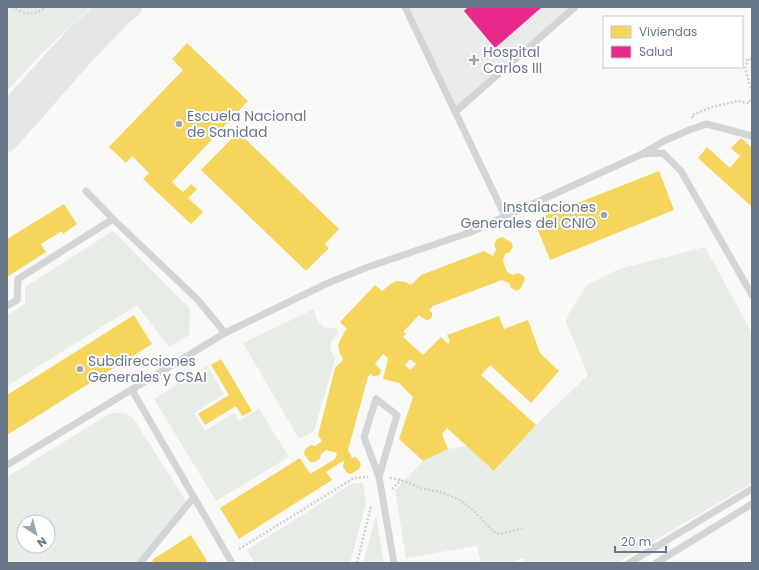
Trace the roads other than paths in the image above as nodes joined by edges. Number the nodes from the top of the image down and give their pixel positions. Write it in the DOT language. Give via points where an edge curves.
graph roads {
  1 [pos="109,7"];
  2 [pos="131,7"];
  3 [pos="405,7"];
  4 [pos="575,7"];
  5 [pos="455,112"];
  6 [pos="7,113"];
  7 [pos="752,136"];
  8 [pos="7,141"];
  9 [pos="642,154"];
  10 [pos="86,191"];
  11 [pos="505,216"];
  12 [pos="113,219"];
  13 [pos="752,295"];
  14 [pos="7,306"];
  15 [pos="225,333"];
  16 [pos="132,390"];
  17 [pos="7,465"];
  18 [pos="379,477"];
  19 [pos="752,489"];
  20 [pos="194,497"];
  21 [pos="752,504"];
  22 [pos="140,563"];
  23 [pos="232,563"];
  24 [pos="394,563"];
  25 [pos="629,563"];
  26 [pos="656,563"];
  1 -- 6 [label="main road" via="77,36"];
  2 -- 8 [label="main road" via="89,48"];
  3 -- 5 [label="lane"];
  4 -- 5 [label="lane"];
  5 -- 11 [label="lane"];
  7 -- 9 [label="lane" via="706,124 664,141"];
  9 -- 11 [label="lane"];
  9 -- 13 [label="lane" via="663,152 681,171"];
  10 -- 12 [label="lane"];
  11 -- 15 [label="lane" via="471,232 328,283"];
  12 -- 14 [label="lane" via="18,279 17,300"];
  12 -- 15 [label="lane" via="198,300"];
  15 -- 16 [label="lane"];
  16 -- 17 [label="lane"];
  16 -- 20 [label="lane"];
  18 -- 18 [label="lane" via="397,415 376,398 364,437"];
  18 -- 24 [label="lane"];
  19 -- 25 [label="lane"];
  20 -- 22 [label="lane"];
  20 -- 23 [label="lane"];
  21 -- 26 [label="lane"];
}
